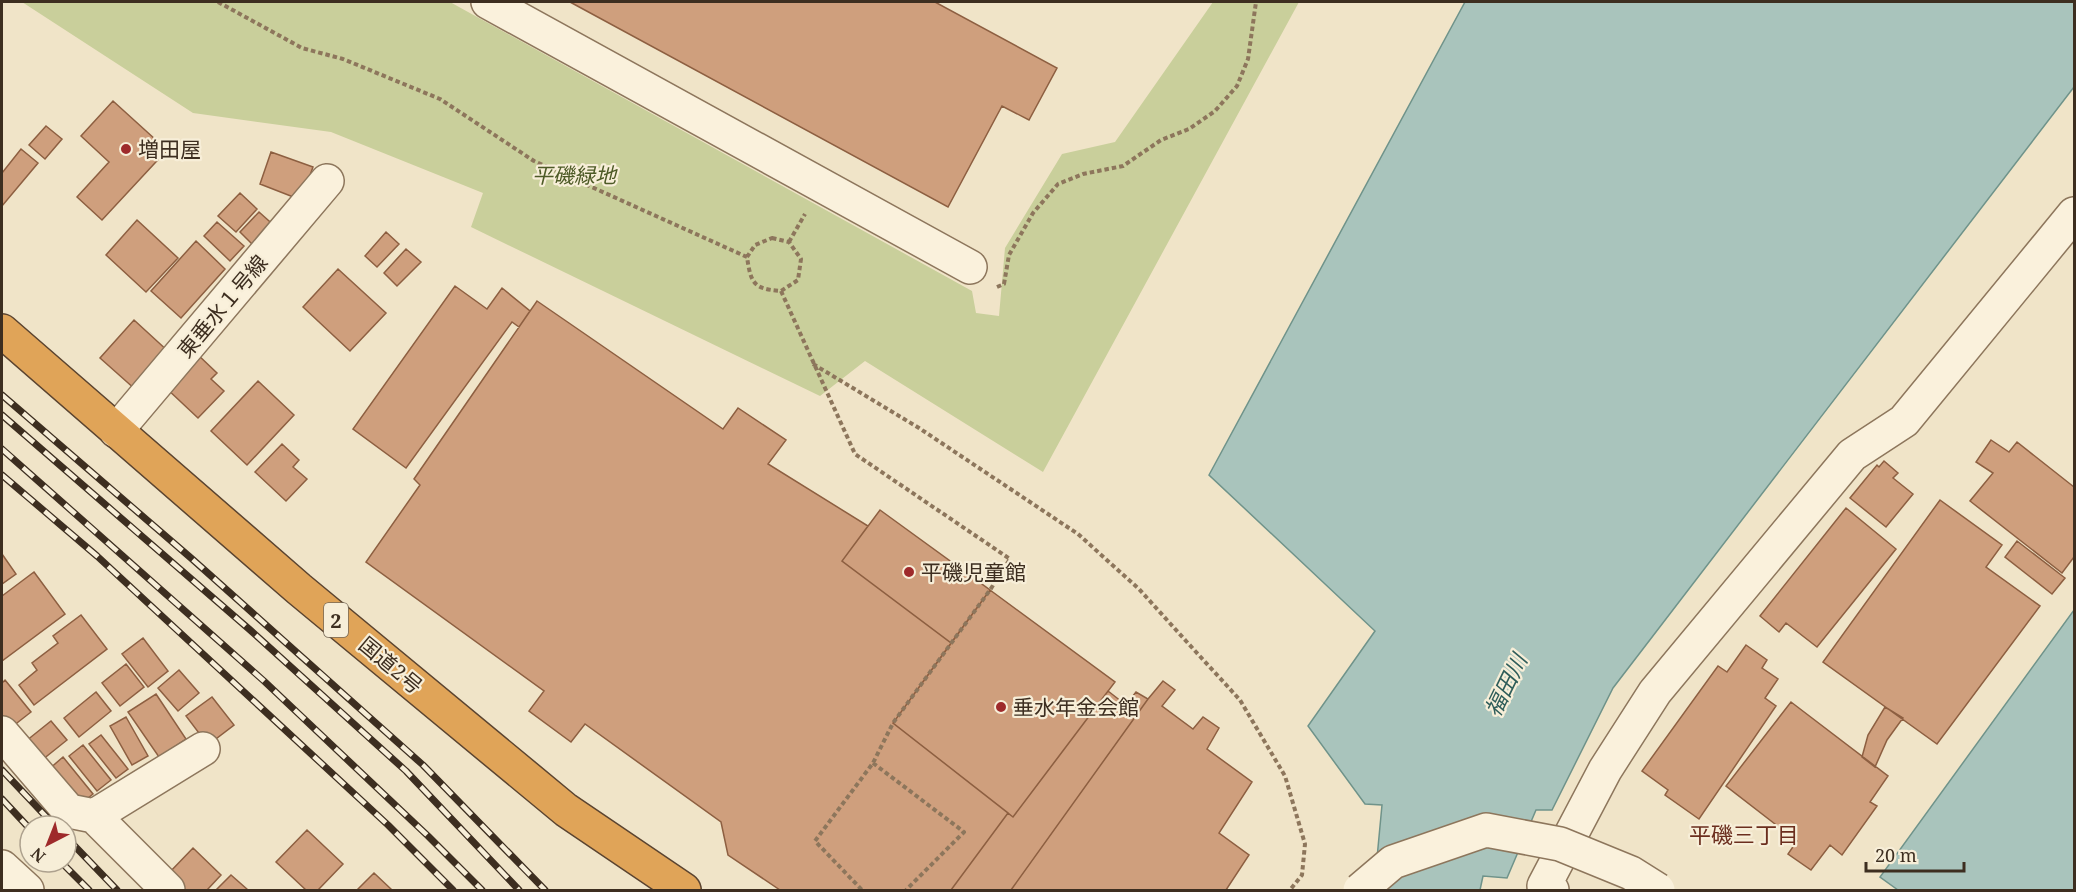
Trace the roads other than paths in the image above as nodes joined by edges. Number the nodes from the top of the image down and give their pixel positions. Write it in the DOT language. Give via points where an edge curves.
graph roads {
  1 [pos="488,2"];
  2 [pos="327,181"];
  3 [pos="2069,230"];
  4 [pos="982,278"];
  5 [pos="2,331"];
  6 [pos="116,431"];
  7 [pos="2,733"];
  8 [pos="203,749"];
  9 [pos="94,816"];
  10 [pos="2,867"];
  11 [pos="27,891"];
  12 [pos="168,891"];
  13 [pos="684,891"];
  14 [pos="1360,891"];
  15 [pos="1552,891"];
  16 [pos="1658,891"];
  1 -- 4 [label="street"];
  2 -- 6 [label="street, 東垂水１号線"];
  3 -- 15 [label="street" via="1904,421 1852,455 1655,692 1605,770 1544,885"];
  5 -- 6 [label="highway, 国道2号 / 2"];
  6 -- 13 [label="highway, 国道2号 / 2" via="566,810"];
  7 -- 9 [label="street" via="69,811"];
  8 -- 9 [label="street"];
  9 -- 12 [label="street"];
  10 -- 11 [label="street"];
  14 -- 16 [label="street, bridge" via="1393,862 1486,830 1560,844 1631,873"];
}
